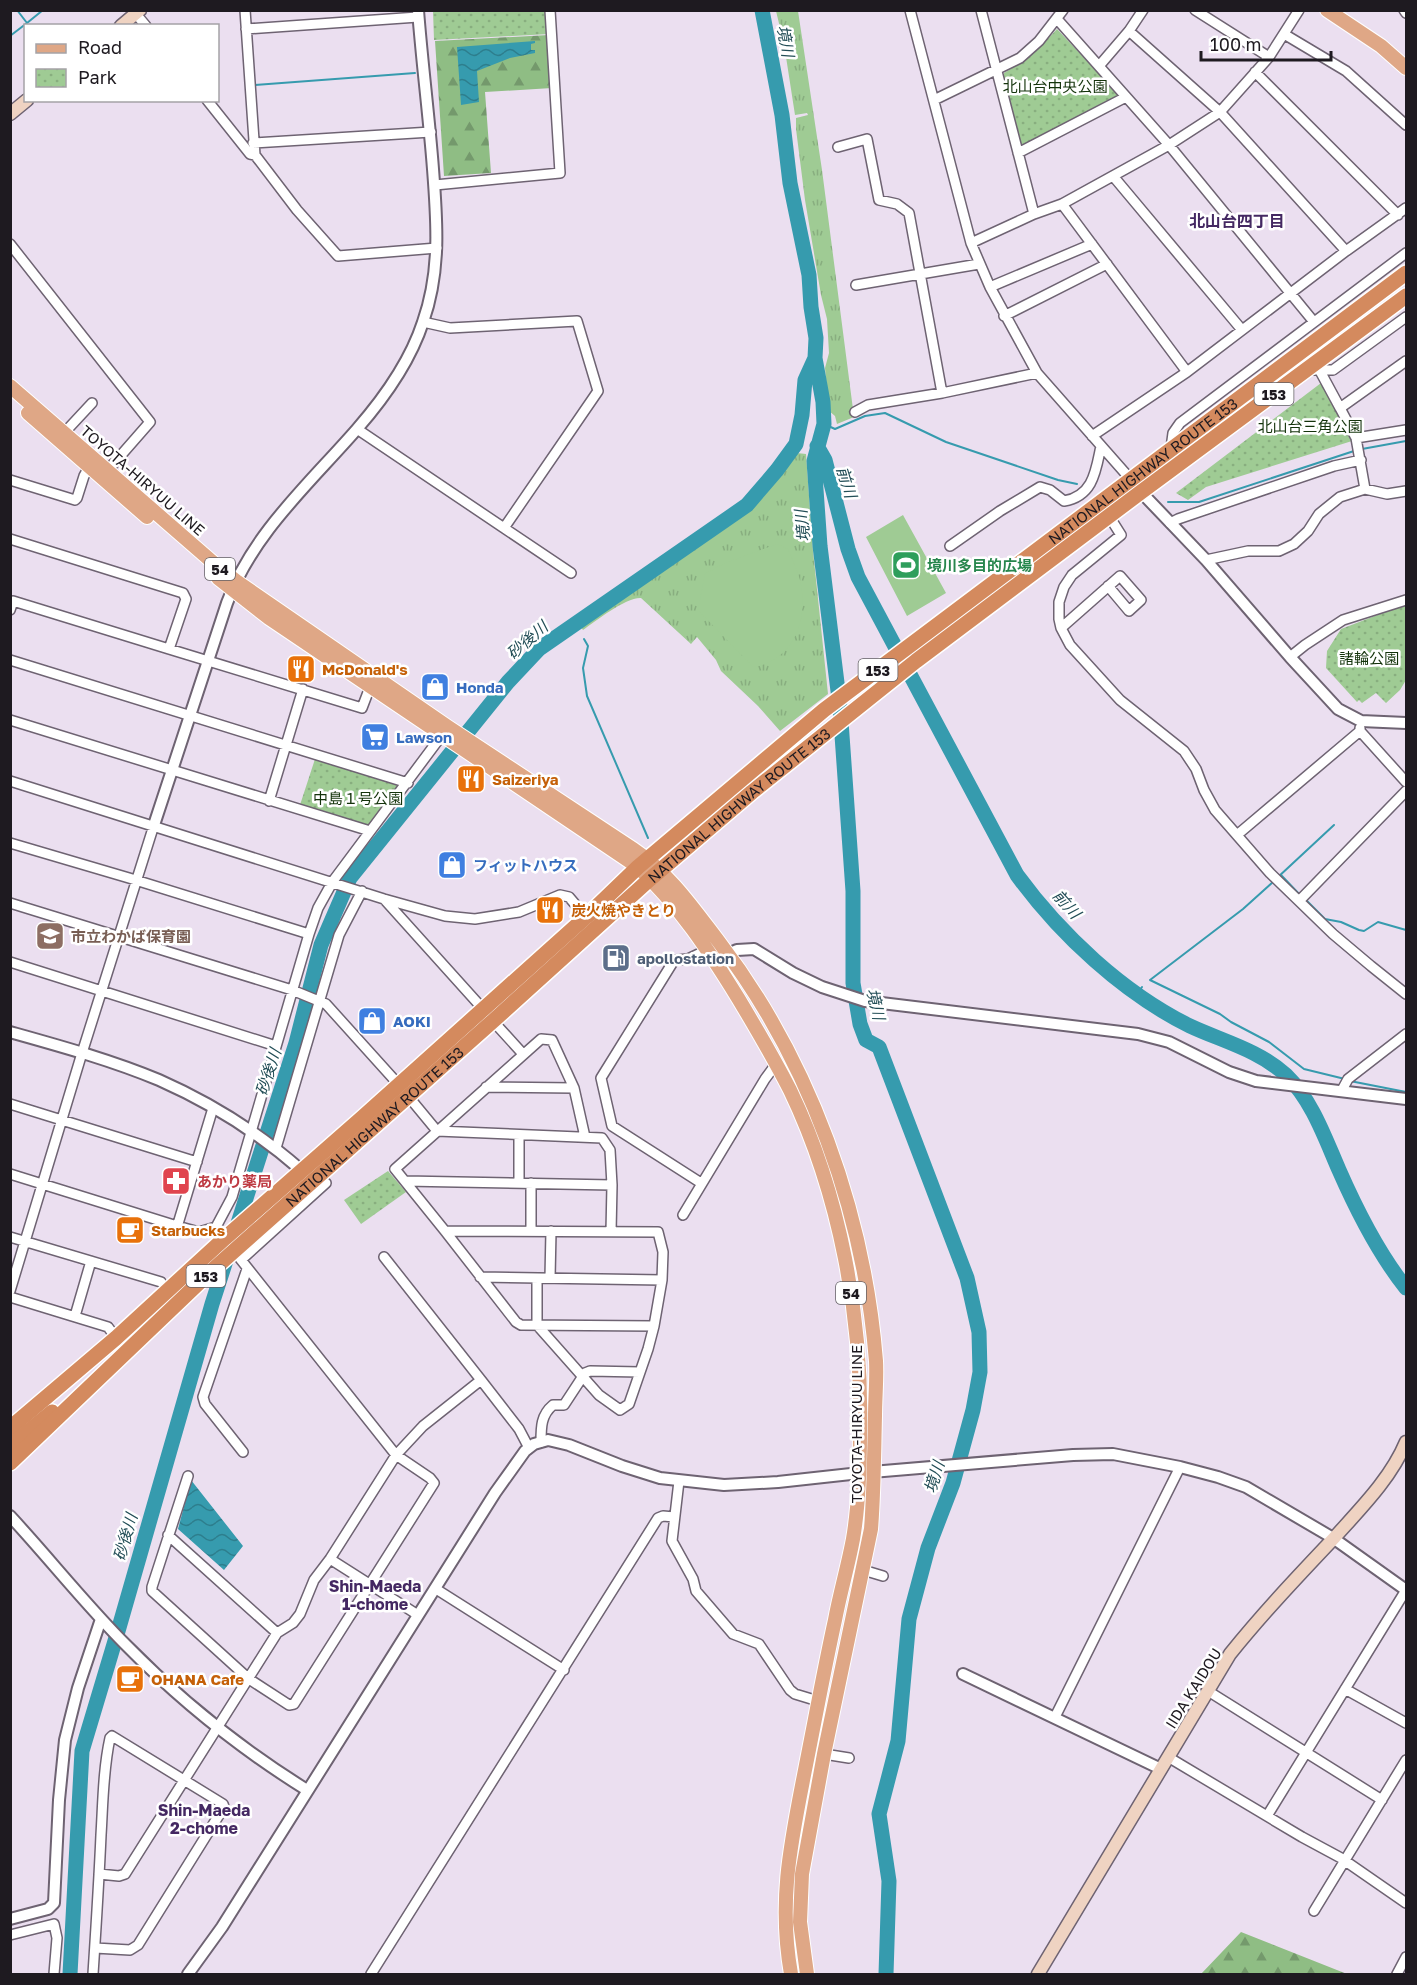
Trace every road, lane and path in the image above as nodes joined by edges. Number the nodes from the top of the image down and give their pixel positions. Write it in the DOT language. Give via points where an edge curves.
graph roads {
  1 [pos="244,10"];
  2 [pos="550,10"];
  3 [pos="910,10"];
  4 [pos="981,10"];
  5 [pos="1143,10"];
  6 [pos="1195,10"];
  7 [pos="1299,10"];
  8 [pos="1327,10"];
  9 [pos="138,12"];
  10 [pos="418,14"];
  11 [pos="1060,15"];
  12 [pos="123,24"];
  13 [pos="246,28"];
  14 [pos="1129,31"];
  15 [pos="1284,34"];
  16 [pos="1269,57"];
  17 [pos="1099,66"];
  18 [pos="1407,68"];
  19 [pos="996,70"];
  20 [pos="1255,72"];
  21 [pos="1126,97"];
  22 [pos="934,100"];
  23 [pos="25,102"];
  24 [pos="209,102"];
  25 [pos="1220,112"];
  26 [pos="10,114"];
  27 [pos="1407,125"];
  28 [pos="430,132"];
  29 [pos="253,143"];
  30 [pos="1169,146"];
  31 [pos="838,147"];
  32 [pos="1018,153"];
  33 [pos="255,155"];
  34 [pos="1113,176"];
  35 [pos="435,184"];
  36 [pos="1062,204"];
  37 [pos="1407,208"];
  38 [pos="1034,214"];
  39 [pos="1398,215"];
  40 [pos="971,243"];
  41 [pos="10,244"];
  42 [pos="1092,244"];
  43 [pos="437,248"];
  44 [pos="1346,251"];
  45 [pos="1407,254"];
  46 [pos="979,264"];
  47 [pos="1107,264"];
  48 [pos="1407,273"];
  49 [pos="919,274"];
  50 [pos="856,285"];
  51 [pos="990,287"];
  52 [pos="1292,293"];
  53 [pos="1407,296"];
  54 [pos="1004,316"];
  55 [pos="1407,317"];
  56 [pos="423,322"];
  57 [pos="1314,322"];
  58 [pos="1242,330"];
  59 [pos="1407,361"];
  60 [pos="1313,371"];
  61 [pos="1187,372"];
  62 [pos="1037,373"];
  63 [pos="10,386"];
  64 [pos="942,393"];
  65 [pos="10,398"];
  66 [pos="92,403"];
  67 [pos="1340,408"];
  68 [pos="855,412"];
  69 [pos="357,429"];
  70 [pos="1407,430"];
  71 [pos="64,432"];
  72 [pos="1092,436"];
  73 [pos="1357,441"];
  74 [pos="1101,446"];
  75 [pos="1171,448"];
  76 [pos="1360,458"];
  77 [pos="89,467"];
  78 [pos="108,470"];
  79 [pos="1130,479"];
  80 [pos="10,480"];
  81 [pos="1365,489"];
  82 [pos="1407,491"];
  83 [pos="1141,492"];
  84 [pos="1109,516"];
  85 [pos="1170,523"];
  86 [pos="504,528"];
  87 [pos="10,539"];
  88 [pos="950,546"];
  89 [pos="1206,560"];
  90 [pos="571,573"];
  91 [pos="234,585"];
  92 [pos="1108,585"];
  93 [pos="1407,600"];
  94 [pos="11,604"];
  95 [pos="1061,627"];
  96 [pos="170,649"];
  97 [pos="1290,657"];
  98 [pos="10,660"];
  99 [pos="209,660"];
  100 [pos="370,687"];
  101 [pos="303,689"];
  102 [pos="191,716"];
  103 [pos="10,720"];
  104 [pos="1407,723"];
  105 [pos="1360,726"];
  106 [pos="445,731"];
  107 [pos="286,745"];
  108 [pos="173,770"];
  109 [pos="10,781"];
  110 [pos="1407,782"];
  111 [pos="408,783"];
  112 [pos="1407,791"];
  113 [pos="269,801"];
  114 [pos="154,825"];
  115 [pos="370,831"];
  116 [pos="1237,835"];
  117 [pos="10,843"];
  118 [pos="643,863"];
  119 [pos="655,874"];
  120 [pos="136,880"];
  121 [pos="337,883"];
  122 [pos="361,891"];
  123 [pos="384,899"];
  124 [pos="1300,900"];
  125 [pos="10,903"];
  126 [pos="586,917"];
  127 [pos="309,934"];
  128 [pos="120,936"];
  129 [pos="709,949"];
  130 [pos="728,954"];
  131 [pos="10,962"];
  132 [pos="292,990"];
  133 [pos="103,991"];
  134 [pos="1407,994"];
  135 [pos="320,1001"];
  136 [pos="483,1009"];
  137 [pos="493,1021"];
  138 [pos="10,1032"];
  139 [pos="1407,1034"];
  140 [pos="276,1046"];
  141 [pos="82,1053"];
  142 [pos="523,1054"];
  143 [pos="777,1064"];
  144 [pos="486,1087"];
  145 [pos="574,1088"];
  146 [pos="404,1090"];
  147 [pos="1342,1090"];
  148 [pos="1407,1099"];
  149 [pos="10,1104"];
  150 [pos="213,1108"];
  151 [pos="63,1119"];
  152 [pos="252,1131"];
  153 [pos="437,1131"];
  154 [pos="519,1136"];
  155 [pos="585,1137"];
  156 [pos="276,1148"];
  157 [pos="197,1162"];
  158 [pos="301,1170"];
  159 [pos="10,1174"];
  160 [pos="405,1182"];
  161 [pos="326,1183"];
  162 [pos="519,1183"];
  163 [pos="531,1183"];
  164 [pos="701,1183"];
  165 [pos="43,1184"];
  166 [pos="612,1185"];
  167 [pos="683,1215"];
  168 [pos="177,1227"];
  169 [pos="445,1231"];
  170 [pos="531,1231"];
  171 [pos="551,1231"];
  172 [pos="611,1232"];
  173 [pos="10,1236"];
  174 [pos="26,1241"];
  175 [pos="229,1244"];
  176 [pos="384,1257"];
  177 [pos="91,1261"];
  178 [pos="247,1269"];
  179 [pos="480,1277"];
  180 [pos="537,1278"];
  181 [pos="550,1278"];
  182 [pos="662,1280"];
  183 [pos="161,1282"];
  184 [pos="10,1291"];
  185 [pos="10,1297"];
  186 [pos="75,1316"];
  187 [pos="537,1324"];
  188 [pos="654,1326"];
  189 [pos="116,1338"];
  190 [pos="640,1372"];
  191 [pos="582,1376"];
  192 [pos="481,1380"];
  193 [pos="87,1390"];
  194 [pos="10,1428"];
  195 [pos="541,1442"];
  196 [pos="1407,1442"];
  197 [pos="10,1446"];
  198 [pos="529,1448"];
  199 [pos="243,1452"];
  200 [pos="396,1455"];
  201 [pos="1404,1455"];
  202 [pos="10,1463"];
  203 [pos="1180,1467"];
  204 [pos="867,1473"];
  205 [pos="188,1476"];
  206 [pos="679,1481"];
  207 [pos="10,1516"];
  208 [pos="674,1517"];
  209 [pos="168,1535"];
  210 [pos="1333,1538"];
  211 [pos="330,1559"];
  212 [pos="863,1570"];
  213 [pos="883,1576"];
  214 [pos="371,1585"];
  215 [pos="436,1589"];
  216 [pos="1406,1590"];
  217 [pos="418,1615"];
  218 [pos="102,1619"];
  219 [pos="276,1633"];
  220 [pos="564,1670"];
  221 [pos="963,1674"];
  222 [pos="249,1679"];
  223 [pos="1345,1689"];
  224 [pos="1208,1691"];
  225 [pos="818,1701"];
  226 [pos="1055,1717"];
  227 [pos="1407,1723"];
  228 [pos="218,1728"];
  229 [pos="1305,1752"];
  230 [pos="824,1754"];
  231 [pos="1168,1757"];
  232 [pos="849,1758"];
  233 [pos="1407,1760"];
  234 [pos="1161,1769"];
  235 [pos="184,1780"];
  236 [pos="308,1790"];
  237 [pos="1382,1800"];
  238 [pos="1267,1816"];
  239 [pos="1345,1861"];
  240 [pos="99,1874"];
  241 [pos="1407,1903"];
  242 [pos="1314,1911"];
  243 [pos="10,1919"];
  244 [pos="10,1935"];
  245 [pos="95,1948"];
  246 [pos="1407,1957"];
  247 [pos="54,1974"];
  248 [pos="93,1974"];
  249 [pos="188,1974"];
  250 [pos="371,1974"];
  251 [pos="791,1974"];
  252 [pos="807,1974"];
  253 [pos="1038,1974"];
  254 [pos="1397,1974"];
  1 -- 13 [label="street"];
  2 -- 35 [label="street" via="560,173"];
  3 -- 22 [label="street"];
  4 -- 19 [label="street"];
  5 -- 14 [label="street"];
  6 -- 16 [label="street"];
  7 -- 15 [label="street"];
  8 -- 18 [label="main road"];
  9 -- 12 [label="main road"];
  10 -- 13 [label="street"];
  10 -- 28 [label="street"];
  11 -- 17 [label="street"];
  11 -- 19 [label="street" via="1020,58"];
  13 -- 29 [label="street"];
  14 -- 17 [label="street"];
  14 -- 25 [label="street"];
  15 -- 16 [label="street"];
  15 -- 27 [label="street" via="1346,71"];
  16 -- 20 [label="street"];
  17 -- 21 [label="street"];
  19 -- 22 [label="street"];
  19 -- 32 [label="street"];
  20 -- 25 [label="street"];
  20 -- 39 [label="street"];
  21 -- 30 [label="street"];
  21 -- 32 [label="street"];
  22 -- 40 [label="street"];
  23 -- 26 [label="main road"];
  24 -- 33 [label="street" via="250,154"];
  25 -- 30 [label="street"];
  25 -- 44 [label="street"];
  28 -- 29 [label="street"];
  28 -- 35 [label="street"];
  29 -- 33 [label="street"];
  30 -- 34 [label="street"];
  30 -- 52 [label="street"];
  31 -- 49 [label="street" via="867,138 879,200 897,204 909,213"];
  32 -- 38 [label="street"];
  33 -- 43 [label="street" via="338,256"];
  34 -- 36 [label="street"];
  34 -- 58 [label="street"];
  35 -- 43 [label="street"];
  36 -- 38 [label="street"];
  36 -- 42 [label="street"];
  37 -- 39 [label="street"];
  38 -- 40 [label="street"];
  39 -- 44 [label="street"];
  40 -- 46 [label="street"];
  41 -- 78 [label="street" via="150,422"];
  42 -- 47 [label="street"];
  42 -- 51 [label="street"];
  43 -- 56 [label="street" via="434,281"];
  44 -- 52 [label="street"];
  45 -- 57 [label="street"];
  46 -- 49 [label="street"];
  46 -- 51 [label="street"];
  47 -- 54 [label="street"];
  47 -- 61 [label="street"];
  48 -- 75 [label="highway, NATIONAL HIGHWAY ROUTE 153 / 153"];
  49 -- 50 [label="street"];
  49 -- 64 [label="street"];
  51 -- 54 [label="street"];
  52 -- 57 [label="street"];
  52 -- 58 [label="street"];
  53 -- 60 [label="highway, NATIONAL HIGHWAY ROUTE 153 / 153"];
  54 -- 62 [label="street"];
  55 -- 60 [label="street" via="1333,370"];
  56 -- 69 [label="street" via="403,367"];
  56 -- 86 [label="street" via="450,328 577,321 598,391"];
  57 -- 75 [label="street" via="1180,423 1173,433"];
  58 -- 61 [label="street"];
  59 -- 67 [label="street"];
  60 -- 67 [label="street"];
  60 -- 83 [label="highway, NATIONAL HIGHWAY ROUTE 153 / 153"];
  61 -- 72 [label="street"];
  62 -- 64 [label="street"];
  62 -- 72 [label="street"];
  63 -- 71 [label="main road, TOYOTA-HIRYUU LINE / 54"];
  64 -- 68 [label="street" via="868,405"];
  65 -- 77 [label="main road, TOYOTA-HIRYUU LINE / 54"];
  66 -- 71 [label="street"];
  67 -- 73 [label="street"];
  69 -- 86 [label="street"];
  69 -- 91 [label="street" via="265,535"];
  70 -- 73 [label="street"];
  71 -- 78 [label="main road, TOYOTA-HIRYUU LINE / 54"];
  72 -- 74 [label="street"];
  73 -- 76 [label="street"];
  74 -- 79 [label="street"];
  74 -- 88 [label="street" via="1095,476 1076,496 1065,501 1040,487"];
  75 -- 79 [label="highway, NATIONAL HIGHWAY ROUTE 153 / 153"];
  76 -- 81 [label="street"];
  76 -- 85 [label="street"];
  77 -- 80 [label="street" via="75,500"];
  77 -- 91 [label="main road, TOYOTA-HIRYUU LINE / 54"];
  78 -- 91 [label="main road, TOYOTA-HIRYUU LINE / 54"];
  79 -- 83 [label="street"];
  79 -- 118 [label="highway, NATIONAL HIGHWAY ROUTE 153 / 153" via="824,711"];
  81 -- 82 [label="street" via="1387,494"];
  81 -- 89 [label="street" via="1340,497 1319,514 1294,544 1279,551 1248,550"];
  83 -- 84 [label="highway, NATIONAL HIGHWAY ROUTE 153 / 153"];
  83 -- 85 [label="street"];
  84 -- 95 [label="street" via="1121,535 1067,581 1059,602"];
  84 -- 119 [label="highway, NATIONAL HIGHWAY ROUTE 153 / 153" via="907,668"];
  85 -- 89 [label="street"];
  86 -- 90 [label="street"];
  87 -- 96 [label="street" via="183,593 186,599"];
  89 -- 97 [label="street"];
  91 -- 99 [label="street"];
  91 -- 100 [label="main road, TOYOTA-HIRYUU LINE / 54" via="269,618"];
  91 -- 106 [label="main road, TOYOTA-HIRYUU LINE / 54"];
  92 -- 95 [label="street"];
  93 -- 97 [label="street" via="1343,620"];
  94 -- 96 [label="street"];
  95 -- 116 [label="street" via="1070,645 1120,700 1184,751 1215,810"];
  96 -- 99 [label="street"];
  97 -- 105 [label="street" via="1338,710"];
  98 -- 102 [label="street"];
  99 -- 101 [label="street"];
  99 -- 102 [label="street"];
  100 -- 101 [label="street" via="362,708"];
  100 -- 106 [label="main road, TOYOTA-HIRYUU LINE / 54"];
  101 -- 107 [label="street"];
  102 -- 107 [label="street"];
  102 -- 108 [label="street"];
  103 -- 108 [label="street"];
  104 -- 105 [label="street"];
  105 -- 110 [label="street"];
  105 -- 116 [label="street"];
  106 -- 111 [label="street"];
  106 -- 118 [label="main road, TOYOTA-HIRYUU LINE / 54"];
  107 -- 111 [label="street"];
  107 -- 113 [label="street"];
  108 -- 113 [label="street"];
  108 -- 114 [label="street"];
  109 -- 114 [label="street"];
  111 -- 115 [label="street"];
  112 -- 124 [label="street"];
  113 -- 115 [label="street"];
  114 -- 120 [label="street"];
  114 -- 121 [label="street"];
  115 -- 121 [label="street"];
  116 -- 124 [label="street"];
  117 -- 120 [label="street"];
  118 -- 119 [label="main road, TOYOTA-HIRYUU LINE / 54"];
  118 -- 126 [label="highway, NATIONAL HIGHWAY ROUTE 153 / 153"];
  119 -- 129 [label="main road, TOYOTA-HIRYUU LINE / 54"];
  119 -- 130 [label="main road, TOYOTA-HIRYUU LINE / 54" via="678,888"];
  119 -- 137 [label="highway, NATIONAL HIGHWAY ROUTE 153 / 153"];
  120 -- 127 [label="street"];
  120 -- 128 [label="street"];
  121 -- 122 [label="street"];
  121 -- 127 [label="street" via="318,908"];
  122 -- 123 [label="street"];
  122 -- 135 [label="street" via="339,935"];
  123 -- 126 [label="street" via="475,920 519,912 560,895 569,897"];
  123 -- 136 [label="street"];
  124 -- 134 [label="street" via="1363,960"];
  125 -- 128 [label="street"];
  126 -- 136 [label="highway, NATIONAL HIGHWAY ROUTE 153 / 153"];
  127 -- 132 [label="street"];
  128 -- 132 [label="street"];
  128 -- 133 [label="street"];
  129 -- 143 [label="main road, TOYOTA-HIRYUU LINE / 54"];
  129 -- 164 [label="street" via="673,962 601,1078 612,1126"];
  130 -- 147 [label="street" via="754,949 793,973 865,1001 1138,1034 1169,1042 1256,1081"];
  130 -- 204 [label="main road, TOYOTA-HIRYUU LINE / 54" via="797,1072 819,1119 859,1245 876,1364"];
  131 -- 133 [label="street"];
  132 -- 135 [label="street"];
  132 -- 140 [label="street"];
  133 -- 140 [label="street"];
  133 -- 141 [label="street"];
  135 -- 146 [label="street"];
  135 -- 156 [label="street"];
  136 -- 146 [label="highway, NATIONAL HIGHWAY ROUTE 153 / 153"];
  137 -- 142 [label="street"];
  137 -- 146 [label="highway, NATIONAL HIGHWAY ROUTE 153 / 153"];
  138 -- 141 [label="street"];
  139 -- 147 [label="street" via="1348,1079"];
  140 -- 152 [label="street"];
  141 -- 150 [label="street" via="158,1080"];
  141 -- 151 [label="street"];
  142 -- 144 [label="street"];
  142 -- 145 [label="street" via="541,1039 552,1040"];
  143 -- 164 [label="street"];
  143 -- 204 [label="main road, TOYOTA-HIRYUU LINE / 54" via="825,1181 848,1275"];
  144 -- 145 [label="street"];
  144 -- 153 [label="street"];
  145 -- 155 [label="street"];
  146 -- 153 [label="street"];
  146 -- 158 [label="highway, NATIONAL HIGHWAY ROUTE 153 / 153"];
  146 -- 175 [label="highway, NATIONAL HIGHWAY ROUTE 153 / 153"];
  147 -- 148 [label="street"];
  149 -- 151 [label="street"];
  150 -- 152 [label="street"];
  150 -- 157 [label="street"];
  151 -- 157 [label="street"];
  151 -- 165 [label="street"];
  152 -- 156 [label="street"];
  152 -- 175 [label="street" via="232,1197"];
  153 -- 154 [label="street"];
  153 -- 160 [label="street" via="395,1169"];
  154 -- 155 [label="street"];
  154 -- 162 [label="street"];
  155 -- 166 [label="street" via="602,1138 608,1145"];
  156 -- 158 [label="street"];
  157 -- 168 [label="street"];
  158 -- 175 [label="highway, NATIONAL HIGHWAY ROUTE 153 / 153"];
  159 -- 165 [label="street"];
  160 -- 162 [label="street"];
  160 -- 169 [label="street"];
  161 -- 175 [label="street"];
  162 -- 163 [label="street"];
  163 -- 166 [label="street"];
  163 -- 170 [label="street"];
  164 -- 167 [label="street"];
  165 -- 168 [label="street"];
  165 -- 174 [label="street"];
  166 -- 172 [label="street"];
  168 -- 175 [label="street"];
  169 -- 170 [label="street"];
  169 -- 179 [label="street"];
  170 -- 171 [label="street"];
  171 -- 172 [label="street"];
  171 -- 181 [label="street"];
  172 -- 182 [label="street" via="658,1232 663,1252"];
  173 -- 174 [label="street"];
  174 -- 177 [label="street"];
  174 -- 184 [label="street"];
  175 -- 178 [label="street"];
  175 -- 189 [label="highway, NATIONAL HIGHWAY ROUTE 153 / 153"];
  175 -- 193 [label="highway, NATIONAL HIGHWAY ROUTE 153 / 153"];
  176 -- 192 [label="street"];
  177 -- 183 [label="street"];
  177 -- 186 [label="street"];
  178 -- 199 [label="street" via="203,1397"];
  178 -- 200 [label="street"];
  179 -- 180 [label="street"];
  179 -- 187 [label="street" via="516,1322"];
  180 -- 181 [label="street"];
  180 -- 187 [label="street"];
  181 -- 182 [label="street"];
  182 -- 188 [label="street"];
  185 -- 186 [label="street"];
  186 -- 189 [label="street" via="108,1327"];
  187 -- 188 [label="street"];
  187 -- 191 [label="street"];
  188 -- 190 [label="street"];
  189 -- 194 [label="highway, NATIONAL HIGHWAY ROUTE 153 / 153"];
  190 -- 191 [label="street" via="590,1371"];
  190 -- 191 [label="street" via="629,1404 620,1410 598,1395"];
  191 -- 195 [label="street" via="564,1405 553,1405 544,1414"];
  192 -- 198 [label="street"];
  192 -- 200 [label="street" via="423,1426"];
  193 -- 197 [label="highway, 153" via="52,1411"];
  193 -- 202 [label="highway, NATIONAL HIGHWAY ROUTE 153 / 153"];
  195 -- 198 [label="street"];
  195 -- 206 [label="street" via="561,1442 643,1473"];
  196 -- 201 [label="main road, IIDA KAIDOU"];
  198 -- 215 [label="street" via="495,1493"];
  200 -- 211 [label="street"];
  200 -- 214 [label="street" via="434,1483"];
  201 -- 210 [label="main road, IIDA KAIDOU"];
  203 -- 204 [label="street" via="1113,1454"];
  203 -- 210 [label="street" via="1246,1487"];
  203 -- 226 [label="street"];
  204 -- 206 [label="street" via="745,1485"];
  204 -- 212 [label="main road, TOYOTA-HIRYUU LINE / 54" via="871,1529"];
  204 -- 225 [label="main road, TOYOTA-HIRYUU LINE / 54"];
  205 -- 209 [label="street"];
  206 -- 208 [label="street"];
  207 -- 218 [label="street"];
  208 -- 220 [label="street" via="658,1518"];
  208 -- 225 [label="street" via="672,1541 696,1591 733,1634 759,1644 795,1695"];
  209 -- 219 [label="street"];
  209 -- 222 [label="street" via="152,1591"];
  210 -- 216 [label="street"];
  210 -- 224 [label="main road, IIDA KAIDOU" via="1259,1618 1230,1654"];
  211 -- 214 [label="street"];
  211 -- 219 [label="street" via="314,1580 300,1614"];
  212 -- 213 [label="street"];
  212 -- 230 [label="main road, TOYOTA-HIRYUU LINE / 54"];
  214 -- 217 [label="street"];
  214 -- 222 [label="street" via="296,1703 289,1705"];
  215 -- 217 [label="street"];
  215 -- 220 [label="street"];
  216 -- 223 [label="street"];
  217 -- 236 [label="street"];
  218 -- 228 [label="street"];
  218 -- 243 [label="street" via="65,1740 54,1903 48,1909"];
  219 -- 222 [label="street"];
  220 -- 250 [label="street"];
  221 -- 226 [label="street"];
  222 -- 228 [label="street"];
  223 -- 227 [label="street"];
  223 -- 229 [label="street"];
  224 -- 229 [label="street"];
  224 -- 231 [label="main road, IIDA KAIDOU"];
  225 -- 251 [label="main road, TOYOTA-HIRYUU LINE / 54" via="787,1873 786,1927"];
  226 -- 234 [label="street"];
  228 -- 235 [label="street"];
  228 -- 236 [label="street"];
  229 -- 237 [label="street"];
  229 -- 238 [label="street"];
  230 -- 232 [label="street"];
  230 -- 252 [label="main road, TOYOTA-HIRYUU LINE / 54" via="802,1875 800,1923"];
  231 -- 234 [label="main road, IIDA KAIDOU"];
  231 -- 238 [label="street"];
  233 -- 237 [label="street"];
  234 -- 253 [label="main road, IIDA KAIDOU"];
  235 -- 240 [label="street" via="124,1874"];
  235 -- 240 [label="street" via="115,1737 110,1738 105,1762"];
  235 -- 245 [label="street" via="223,1804 223,1810 138,1946 133,1950"];
  236 -- 249 [label="street"];
  237 -- 239 [label="street"];
  238 -- 239 [label="street"];
  239 -- 241 [label="street"];
  239 -- 242 [label="street"];
  240 -- 245 [label="street"];
  244 -- 247 [label="street" via="54,1924"];
  245 -- 248 [label="street"];
  246 -- 254 [label="street"];
}
